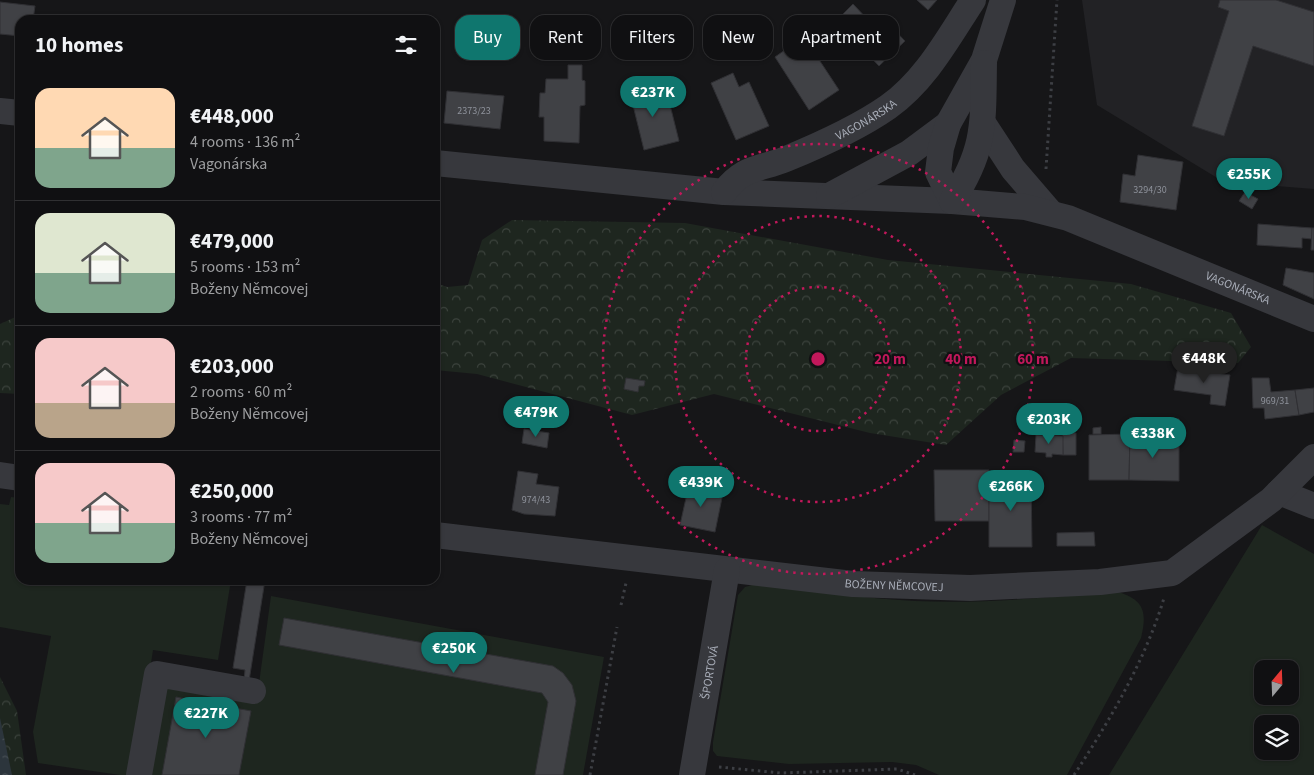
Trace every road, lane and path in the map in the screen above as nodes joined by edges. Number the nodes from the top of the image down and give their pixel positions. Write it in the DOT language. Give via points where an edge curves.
graph roads {
  1 [pos="973,0"];
  2 [pos="1003,0"];
  3 [pos="1057,0"];
  4 [pos="984,60"];
  5 [pos="0,111"];
  6 [pos="15,113"];
  7 [pos="948,124"];
  8 [pos="983,124"];
  9 [pos="440,164"];
  10 [pos="1046,178"];
  11 [pos="724,192"];
  12 [pos="828,196"];
  13 [pos="952,201"];
  14 [pos="1050,212"];
  15 [pos="1314,319"];
  16 [pos="1314,457"];
  17 [pos="0,475"];
  18 [pos="15,477"];
  19 [pos="1279,492"];
  20 [pos="1314,506"];
  21 [pos="440,536"];
  22 [pos="728,570"];
  23 [pos="1172,573"];
  24 [pos="634,584"];
  25 [pos="621,605"];
  26 [pos="617,627"];
  27 [pos="253,692"];
  28 [pos="693,770"];
  29 [pos="139,775"];
  30 [pos="590,775"];
  31 [pos="915,775"];
  32 [pos="1074,775"];
  1 -- 11 [label="street, VAGONÁRSKA" via="926,72 889,106 851,129 786,160 735,178"];
  2 -- 4 [label="street"];
  3 -- 10 [label="path"];
  4 -- 7 [label="street"];
  4 -- 8 [label="street"];
  5 -- 6 [label="street"];
  7 -- 12 [label="street" via="909,153"];
  7 -- 13 [label="street" via="938,172"];
  8 -- 13 [label="street" via="974,163"];
  8 -- 14 [label="street, VAGONÁRSKA" via="1013,169"];
  9 -- 11 [label="street, VAGONÁRSKA"];
  11 -- 12 [label="street, VAGONÁRSKA"];
  12 -- 13 [label="street, VAGONÁRSKA"];
  13 -- 14 [label="street, VAGONÁRSKA"];
  14 -- 15 [label="street, VAGONÁRSKA"];
  16 -- 19 [label="street"];
  17 -- 18 [label="street"];
  19 -- 20 [label="street"];
  19 -- 23 [label="street"];
  21 -- 22 [label="street, BOŽENY NĚMCOVEJ"];
  22 -- 23 [label="street, BOŽENY NĚMCOVEJ" via="923,588 1100,582"];
  22 -- 28 [label="street, ŠPORTOVÁ"];
  23 -- 32 [label="path" via="1154,632 1103,730"];
  24 -- 25 [label="path" via="625,583"];
  26 -- 30 [label="path"];
  27 -- 29 [label="street" via="157,674"];
  28 -- 31 [label="path" via="781,773 896,769"];
}
